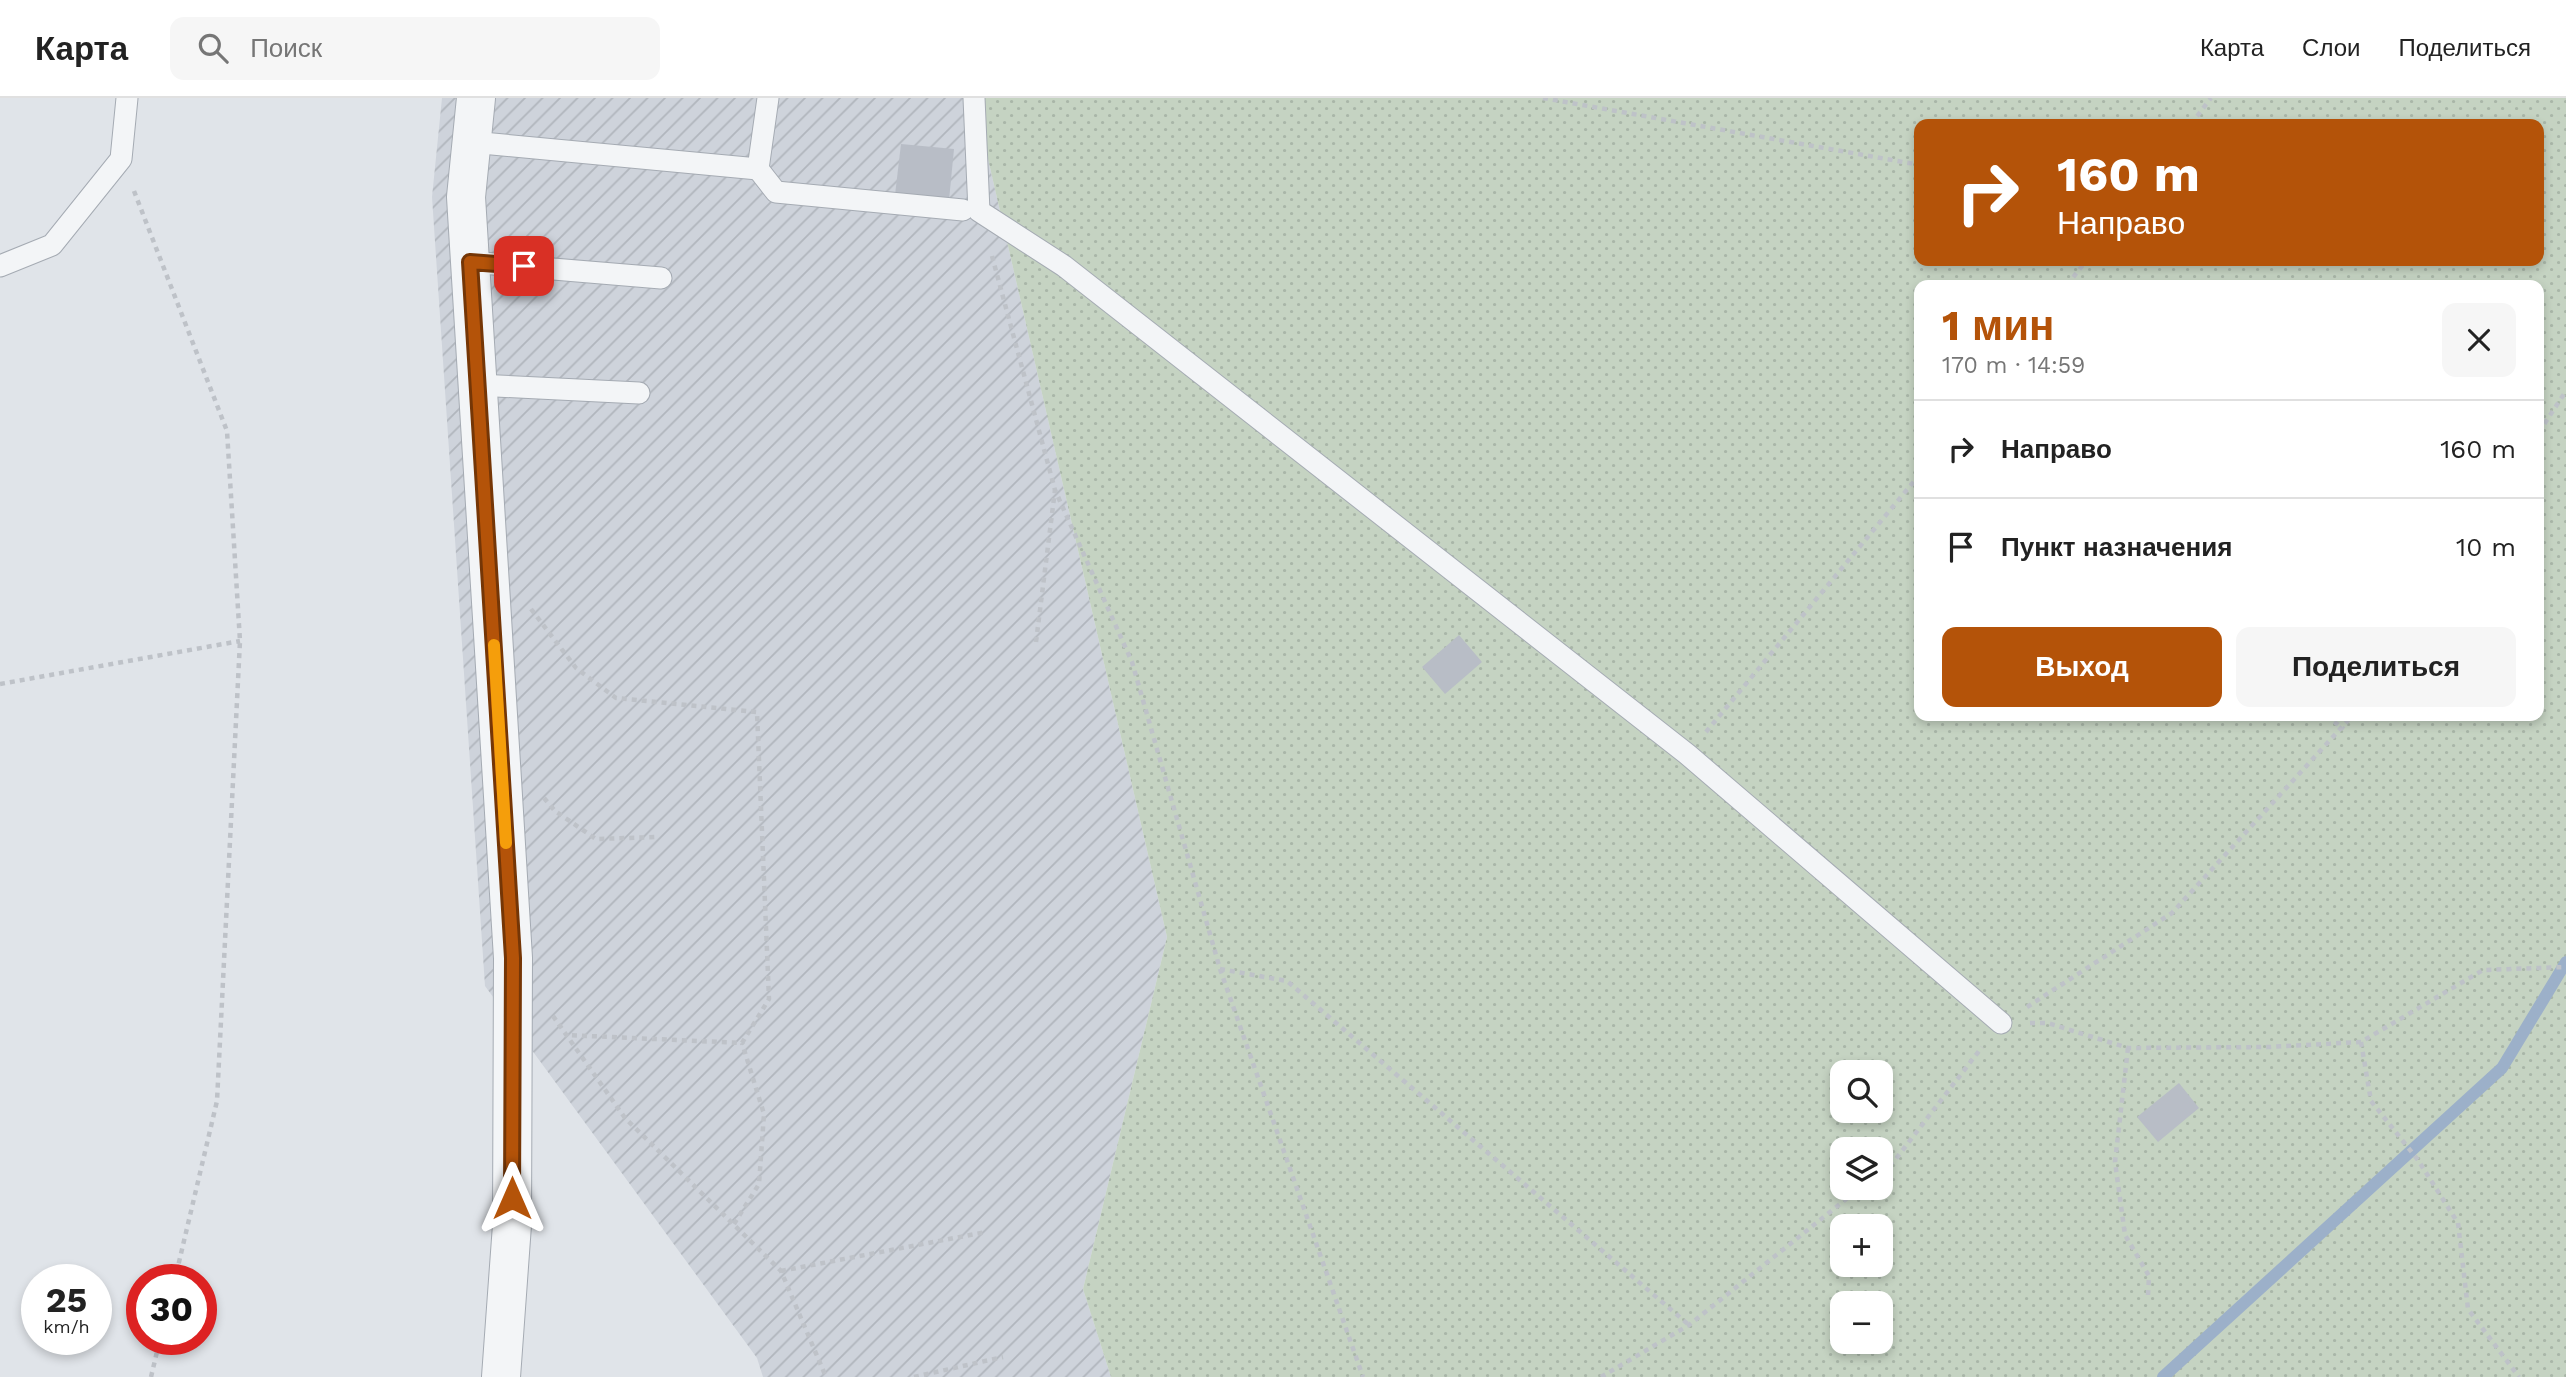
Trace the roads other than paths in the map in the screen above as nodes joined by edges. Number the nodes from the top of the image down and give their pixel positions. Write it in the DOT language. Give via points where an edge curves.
graph roads {
  1 [pos="127,98"];
  2 [pos="476,98"];
  3 [pos="768,98"];
  4 [pos="974,98"];
  5 [pos="471,142"];
  6 [pos="758,169"];
  7 [pos="971,210"];
  8 [pos="470,262"];
  9 [pos="0,266"];
  10 [pos="662,278"];
  11 [pos="477,385"];
  12 [pos="639,393"];
  13 [pos="2001,1023"];
  14 [pos="501,1377"];
  1 -- 9 [label="lane" via="121,159 52,245"];
  2 -- 5 [label="street"];
  3 -- 6 [label="lane"];
  4 -- 7 [label="lane"];
  5 -- 6 [label="lane"];
  5 -- 8 [label="street" via="466,197"];
  6 -- 7 [label="lane" via="776,192"];
  7 -- 13 [label="lane" via="1065,266 1687,754"];
  8 -- 10 [label="lane"];
  8 -- 11 [label="street"];
  11 -- 12 [label="lane"];
  11 -- 14 [label="street" via="513,958 512,1225"];
}
